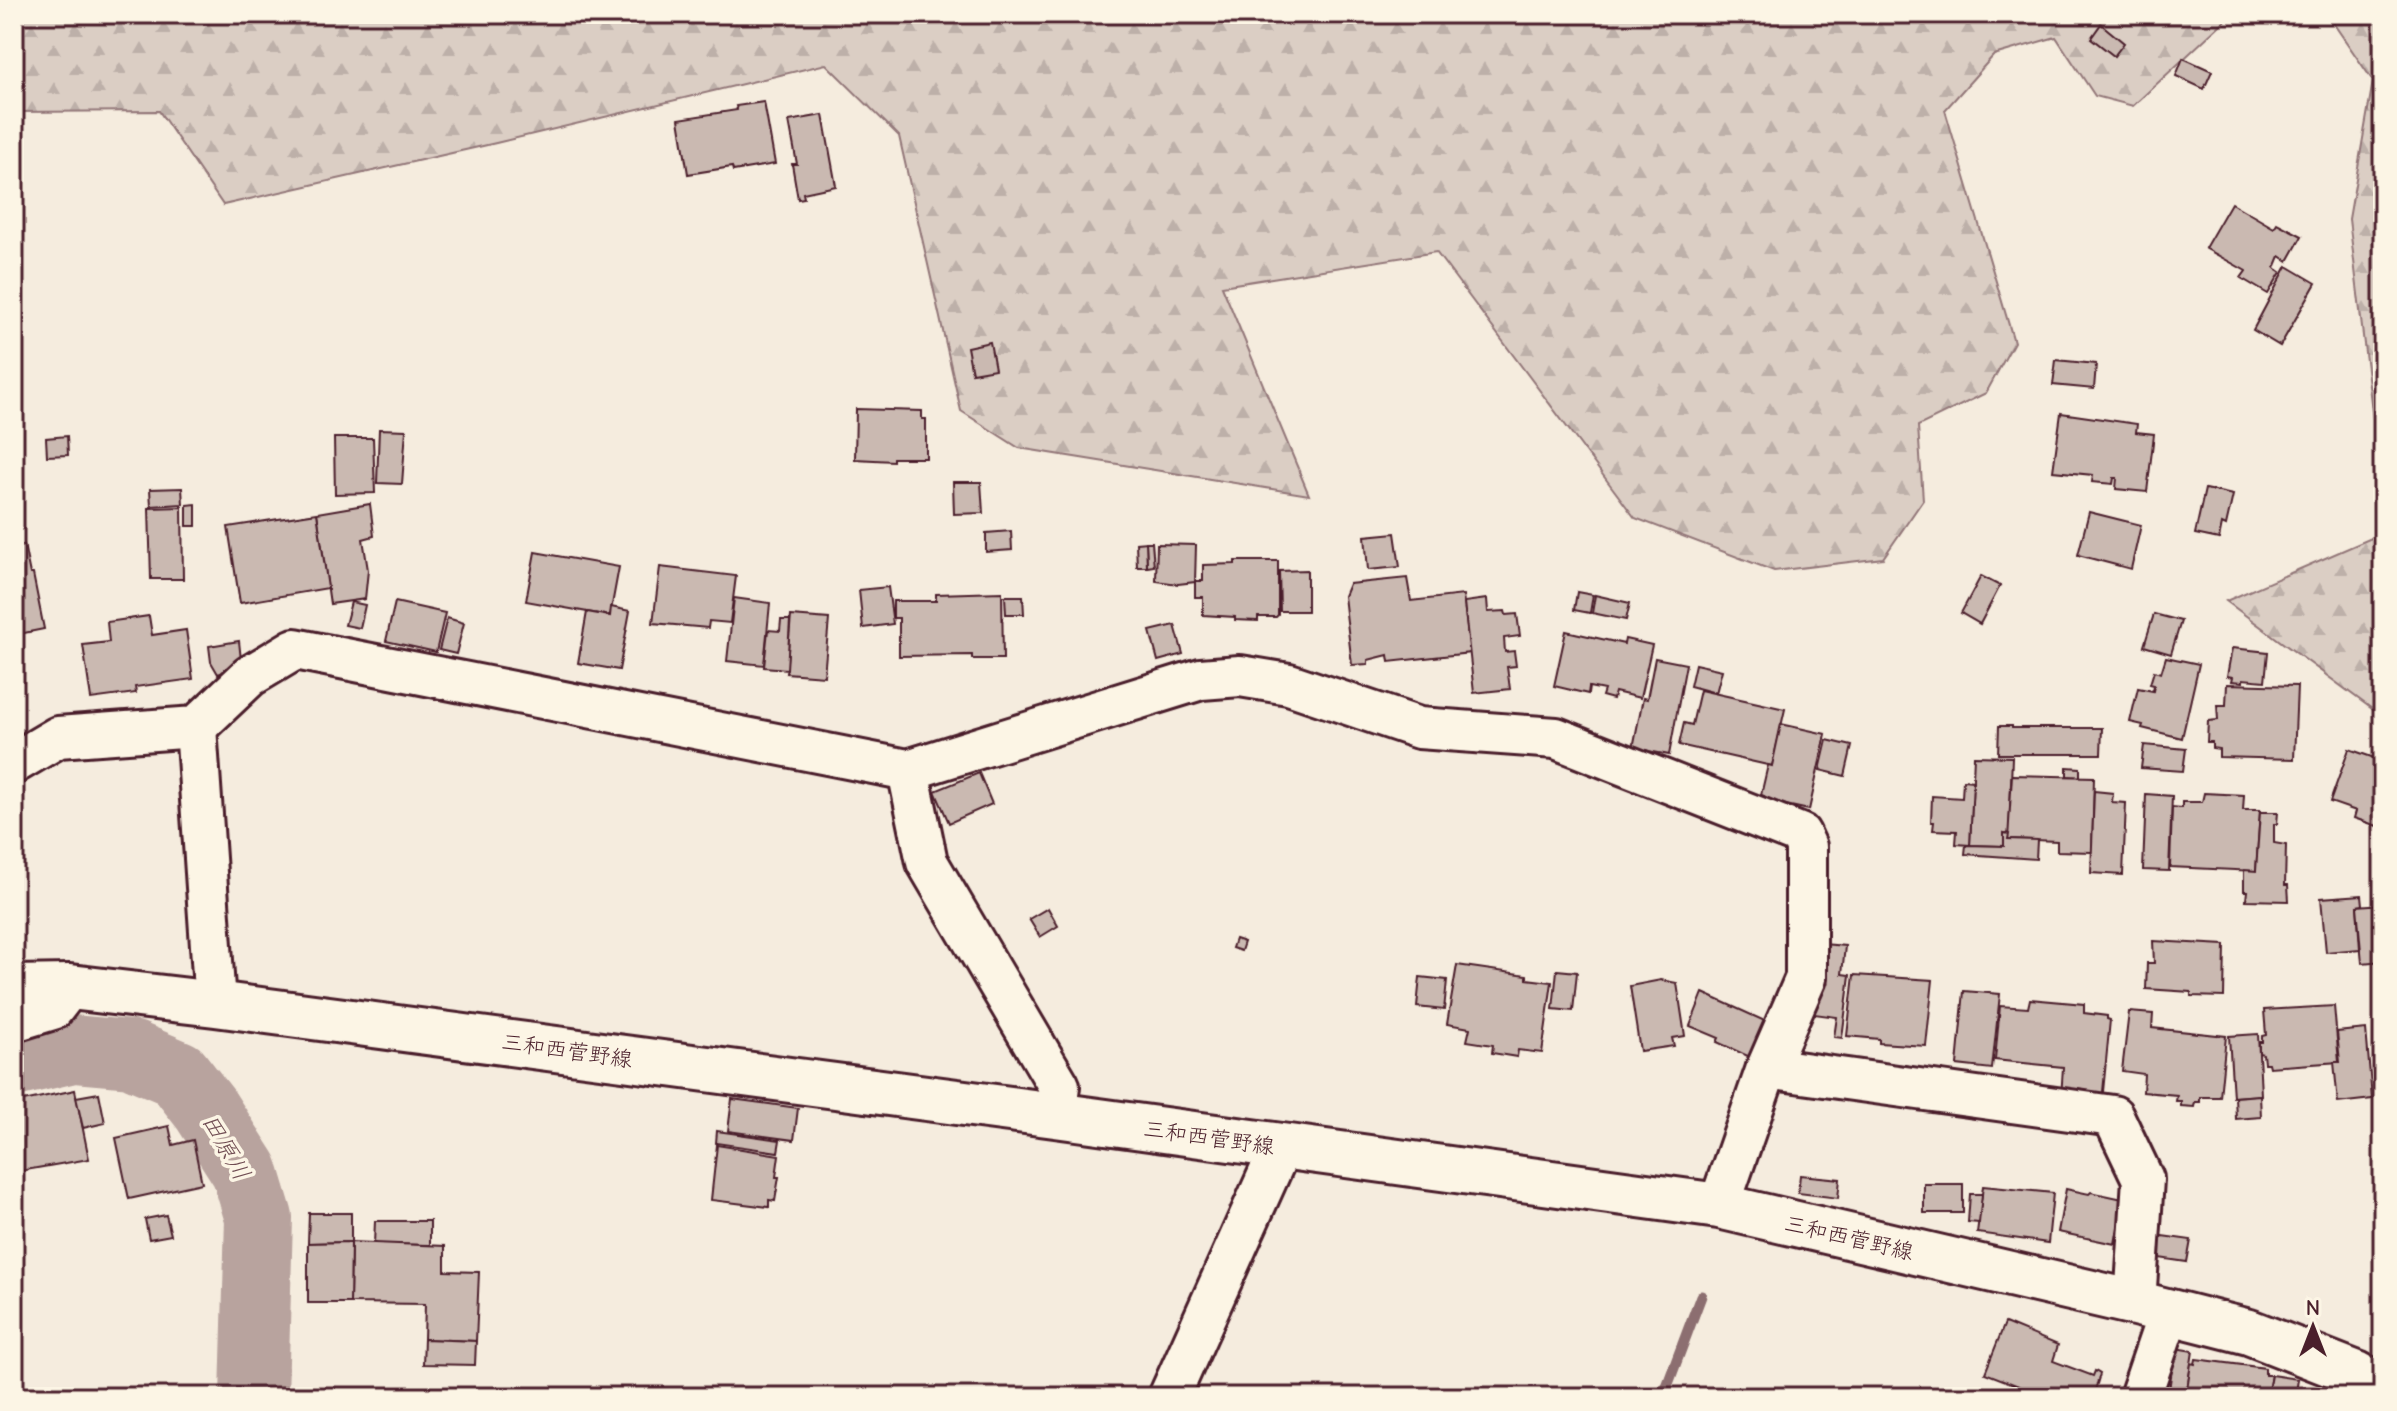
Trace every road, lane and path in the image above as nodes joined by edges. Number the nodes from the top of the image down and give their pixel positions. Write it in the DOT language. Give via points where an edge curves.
graph roads {
  1 [pos="196,727"];
  2 [pos="14,763"];
  3 [pos="908,770"];
  4 [pos="70,987"];
  5 [pos="14,988"];
  6 [pos="215,1004"];
  7 [pos="14,1021"];
  8 [pos="1767,1068"];
  9 [pos="1055,1115"];
  10 [pos="1281,1147"];
  11 [pos="1719,1206"];
  12 [pos="2152,1307"];
  13 [pos="2383,1388"];
  14 [pos="1169,1397"];
  15 [pos="2140,1397"];
  1 -- 2 [label="street" via="58,737"];
  1 -- 3 [label="street" via="250,676 295,649"];
  1 -- 6 [label="street"];
  3 -- 8 [label="street" via="1201,679 1240,676 1289,684 1419,728 1556,738 1800,834 1806,847 1806,978"];
  3 -- 9 [label="street" via="927,862 1059,1086"];
  4 -- 5 [label="main road, 三和西菅野線"];
  4 -- 6 [label="main road, 三和西菅野線"];
  4 -- 7 [label="street" via="53,1009"];
  6 -- 9 [label="main road, 三和西菅野線"];
  8 -- 11 [label="street"];
  8 -- 12 [label="street" via="2113,1116 2143,1179"];
  9 -- 10 [label="main road, 三和西菅野線"];
  10 -- 11 [label="main road, 三和西菅野線"];
  10 -- 14 [label="street"];
  11 -- 12 [label="main road, 三和西菅野線"];
  12 -- 13 [label="main road, 三和西菅野線" via="2249,1332"];
  12 -- 15 [label="street"];
}
